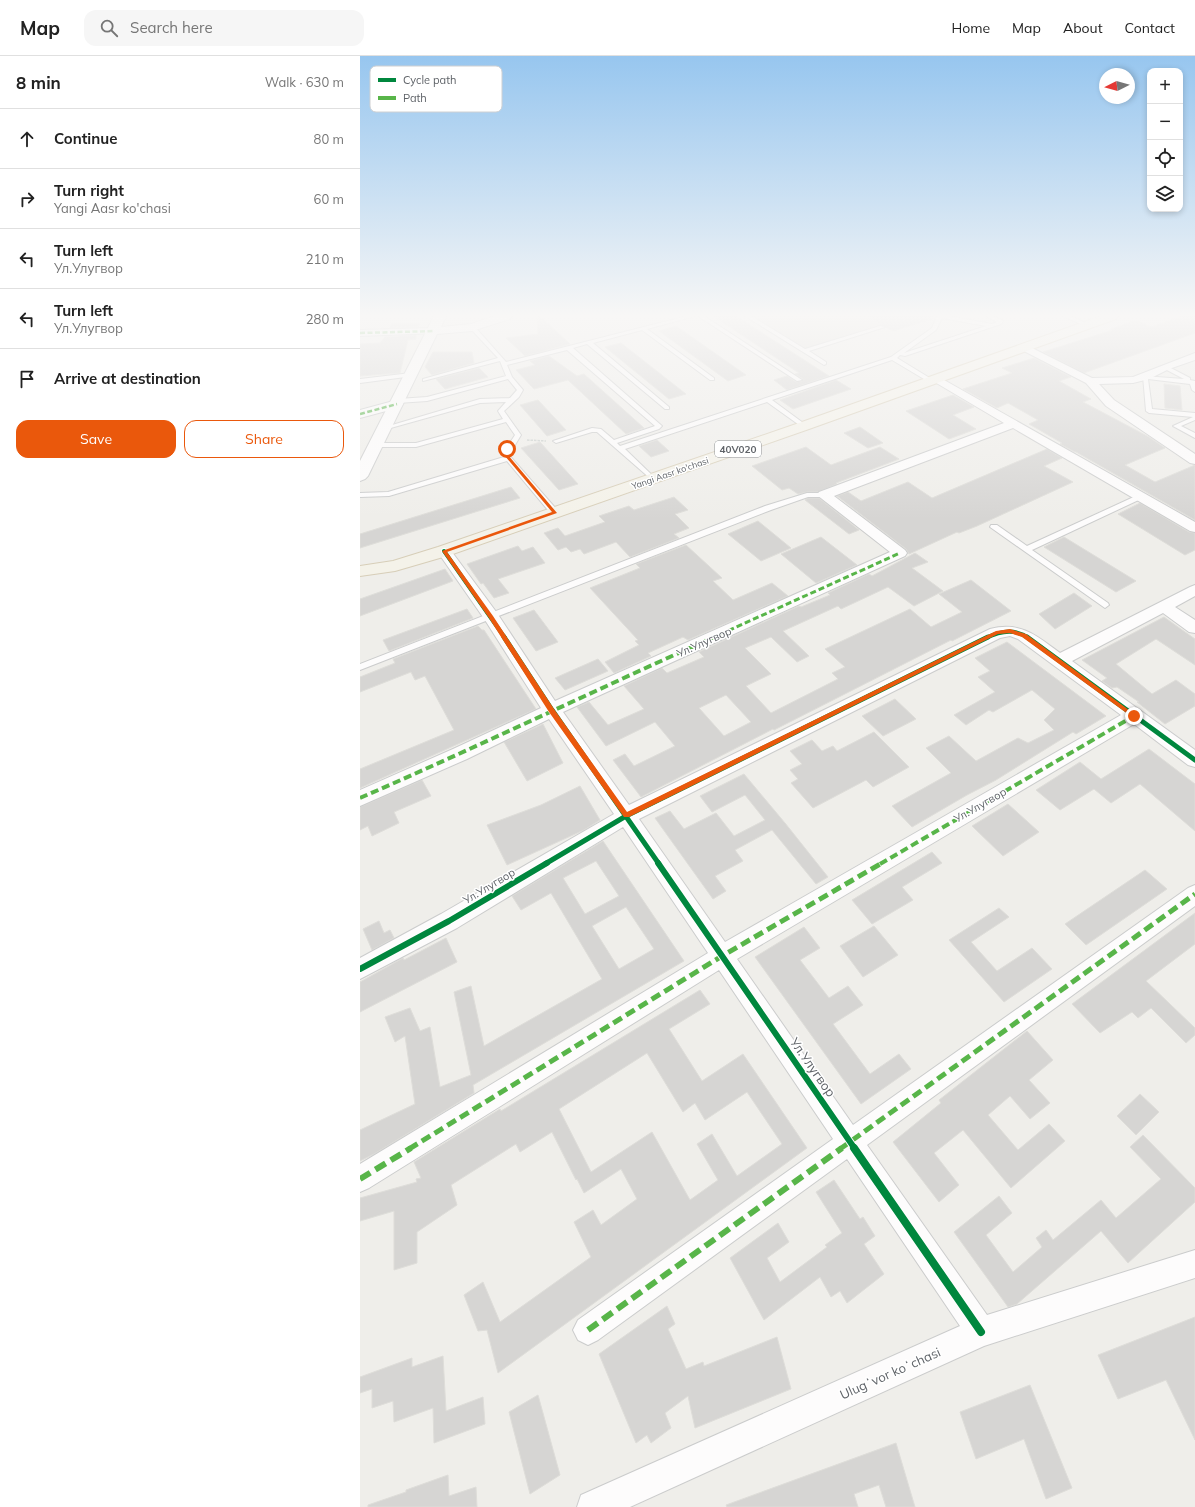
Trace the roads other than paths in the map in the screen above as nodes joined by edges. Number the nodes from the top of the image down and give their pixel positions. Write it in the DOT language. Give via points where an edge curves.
graph roads {
  1 [pos="407,384"];
  2 [pos="484,384"];
  3 [pos="515,384"];
  4 [pos="610,384"];
  5 [pos="637,384"];
  6 [pos="814,384"];
  7 [pos="924,384"];
  8 [pos="941,384"];
  9 [pos="1092,384"];
  10 [pos="1146,384"];
  11 [pos="767,399"];
  12 [pos="511,400"];
  13 [pos="398,403"];
  14 [pos="667,408"];
  15 [pos="1149,411"];
  16 [pos="360,414"];
  17 [pos="1195,417"];
  18 [pos="507,420"];
  19 [pos="1014,423"];
  20 [pos="1142,425"];
  21 [pos="804,426"];
  22 [pos="384,428"];
  23 [pos="1195,436"];
  24 [pos="556,441"];
  25 [pos="613,442"];
  26 [pos="376,445"];
  27 [pos="620,448"];
  28 [pos="509,458"];
  29 [pos="1195,460"];
  30 [pos="360,476"];
  31 [pos="652,478"];
  32 [pos="360,495"];
  33 [pos="824,495"];
  34 [pos="1140,497"];
  35 [pos="555,513"];
  36 [pos="994,527"];
  37 [pos="1195,528"];
  38 [pos="1027,550"];
  39 [pos="444,551"];
  40 [pos="360,571"];
  41 [pos="1195,590"];
  42 [pos="1105,605"];
  43 [pos="1164,607"];
  44 [pos="491,617"];
  45 [pos="1195,628"];
  46 [pos="1059,661"];
  47 [pos="360,667"];
  48 [pos="552,710"];
  49 [pos="1134,716"];
  50 [pos="1195,760"];
  51 [pos="360,798"];
  52 [pos="626,816"];
  53 [pos="1195,894"];
  54 [pos="722,956"];
  55 [pos="360,969"];
  56 [pos="850,1141"];
  57 [pos="360,1179"];
  58 [pos="1195,1264"];
  59 [pos="588,1330"];
  60 [pos="981,1332"];
  61 [pos="593,1507"];
  1 -- 13 [label="street"];
  2 -- 13 [label="lane" via="427,399"];
  3 -- 12 [label="lane" via="520,390"];
  4 -- 25 [label="lane" via="659,426"];
  5 -- 14 [label="lane"];
  6 -- 11 [label="lane"];
  7 -- 21 [label="main road, Yangi Aasr ko'chasi / 40V020"];
  8 -- 19 [label="street"];
  9 -- 20 [label="street" via="1110,403"];
  10 -- 15 [label="lane"];
  11 -- 21 [label="lane"];
  11 -- 27 [label="lane"];
  12 -- 18 [label="lane" via="504,404 500,411"];
  12 -- 22 [label="lane" via="480,400"];
  13 -- 16 [label="street"];
  13 -- 22 [label="street"];
  15 -- 17 [label="lane"];
  15 -- 20 [label="street"];
  17 -- 23 [label="lane" via="1176,426"];
  18 -- 26 [label="lane" via="416,445"];
  18 -- 28 [label="lane" via="518,435 507,449 506,455"];
  19 -- 33 [label="street"];
  19 -- 34 [label="street"];
  20 -- 29 [label="street"];
  21 -- 31 [label="main road, Yangi Aasr ko'chasi / 40V020"];
  22 -- 26 [label="street"];
  24 -- 25 [label="lane" via="599,430"];
  25 -- 27 [label="lane"];
  26 -- 30 [label="street"];
  27 -- 31 [label="lane"];
  28 -- 32 [label="lane" via="389,494"];
  28 -- 35 [label="lane"];
  31 -- 35 [label="main road, Yangi Aasr ko'chasi / 40V020"];
  33 -- 44 [label="lane" via="807,495 768,508"];
  33 -- 48 [label="street, Ул.Улугвор" via="900,553"];
  34 -- 37 [label="street"];
  34 -- 38 [label="lane"];
  35 -- 39 [label="main road, Yangi Aasr ko'chasi / 40V020"];
  36 -- 38 [label="lane"];
  38 -- 42 [label="lane"];
  39 -- 40 [label="main road, Yangi Aasr ko'chasi / 40V020" via="395,566"];
  39 -- 44 [label="street, Ул.Улугвор"];
  41 -- 43 [label="street"];
  43 -- 45 [label="street"];
  43 -- 46 [label="street"];
  44 -- 47 [label="lane"];
  44 -- 48 [label="street, Ул.Улугвор"];
  46 -- 49 [label="street, Ул.Улугвор"];
  46 -- 52 [label="street, Ул.Улугвор" via="1024,635 1010,631 996,633"];
  48 -- 51 [label="street, Ул.Улугвор"];
  48 -- 52 [label="street, Ул.Улугвор"];
  49 -- 50 [label="street, Ул.Улугвор"];
  49 -- 54 [label="street, Ул.Улугвор"];
  52 -- 54 [label="street, Ул.Улугвор"];
  52 -- 55 [label="street, Ул.Улугвор" via="449,921"];
  53 -- 56 [label="street"];
  54 -- 56 [label="street, Ул.Улугвор"];
  54 -- 57 [label="street, Ул.Улугвор"];
  56 -- 59 [label="street"];
  56 -- 60 [label="street, Ул.Улугвор"];
  58 -- 60 [label="street, Ulugʻvor koʻchasi"];
  60 -- 61 [label="street, Ulugʻvor koʻchasi"];
}
